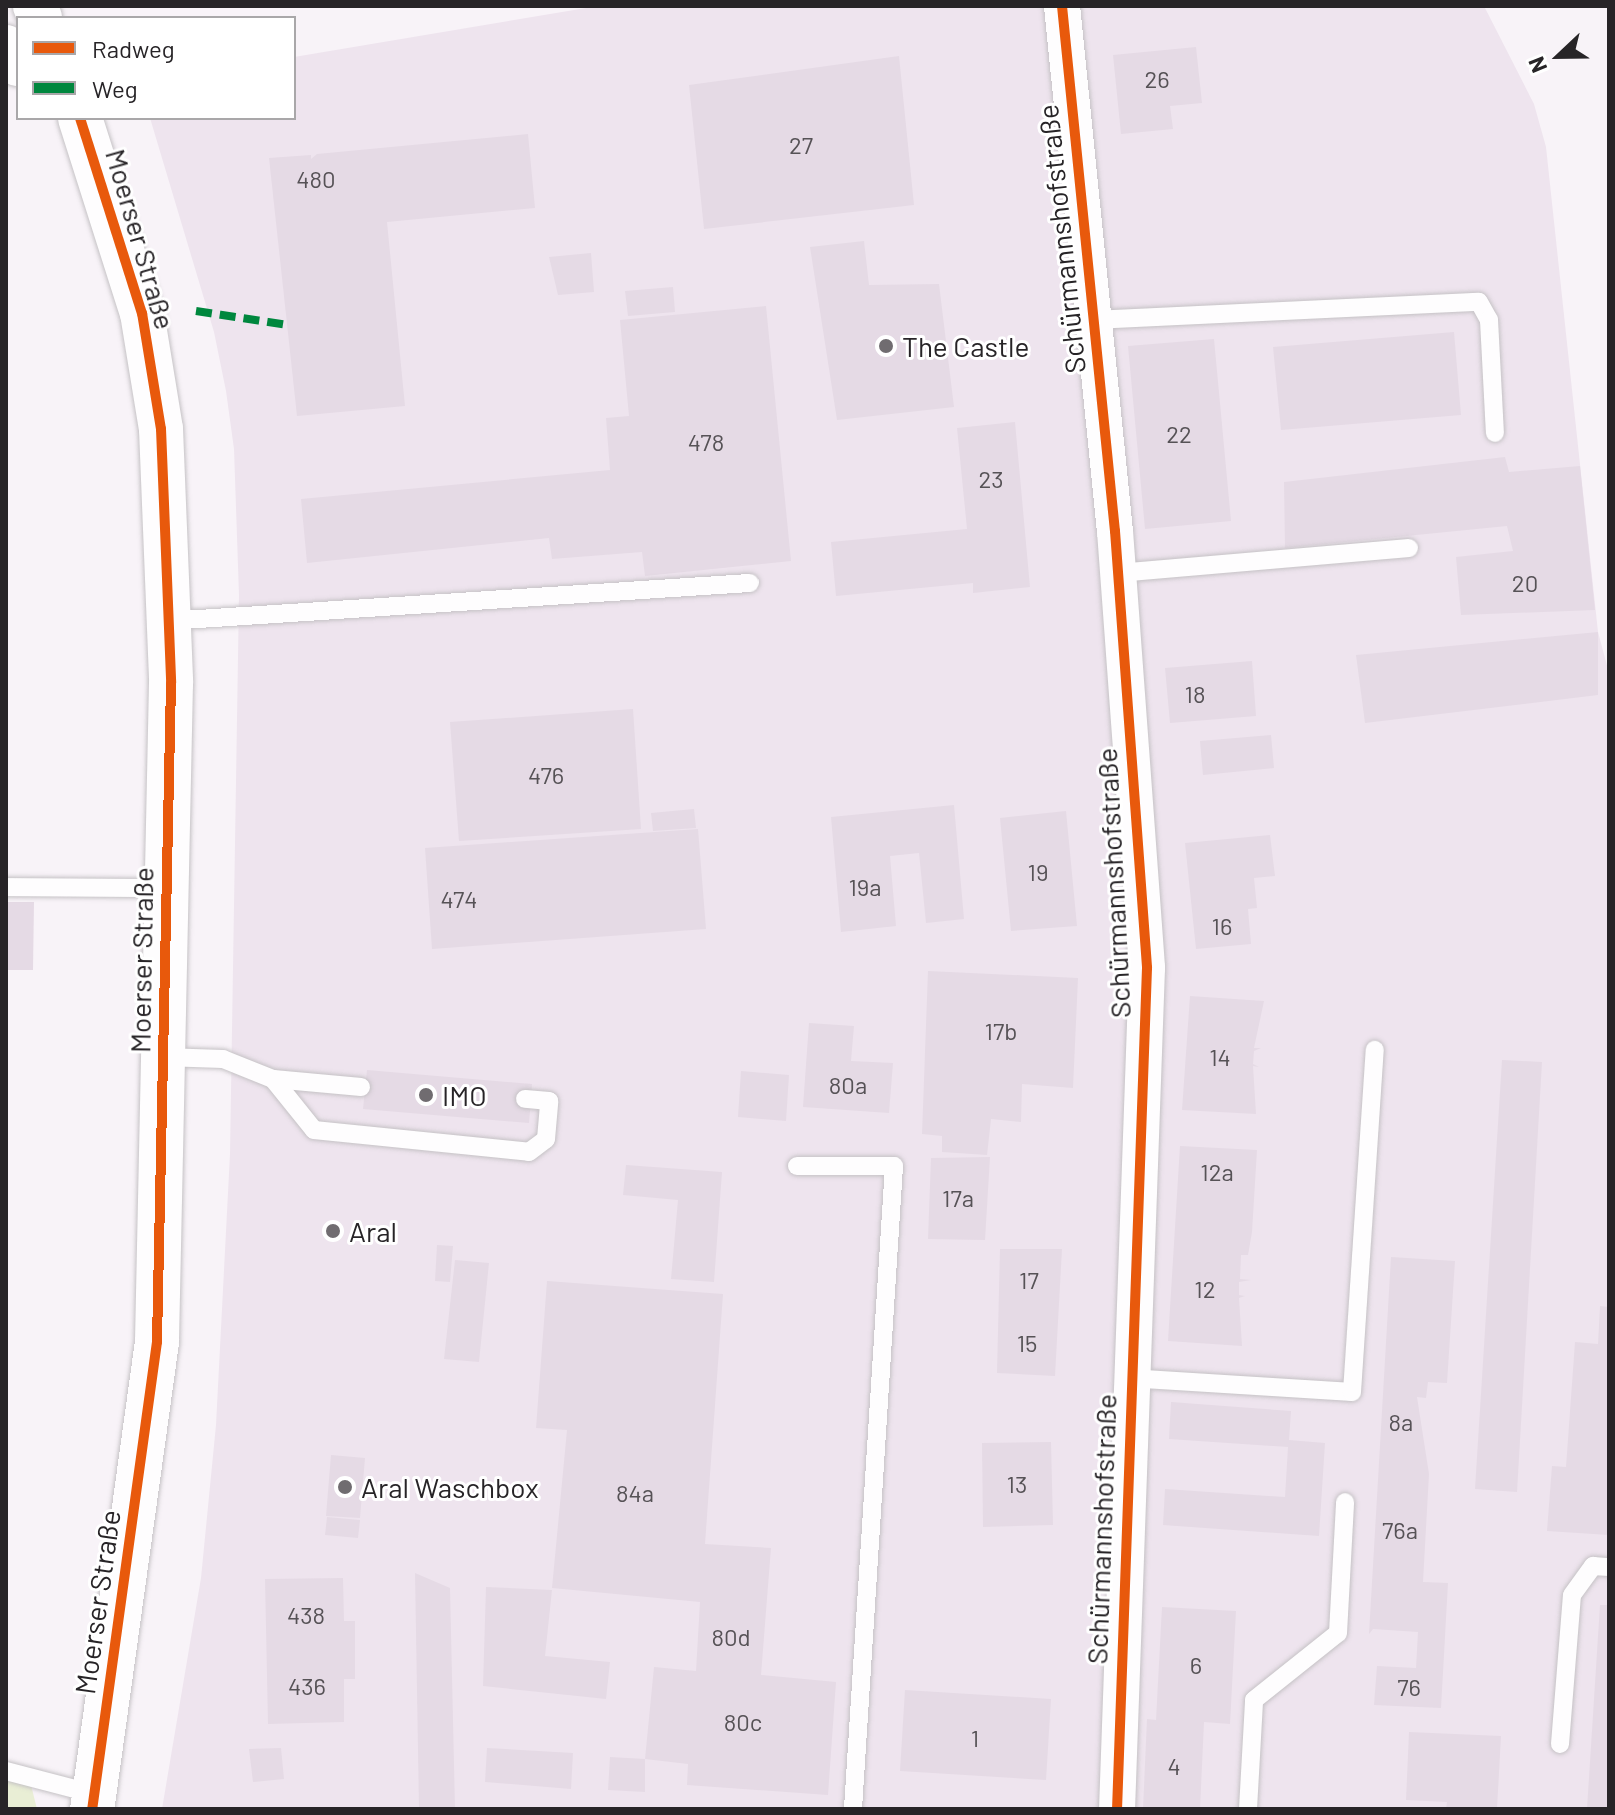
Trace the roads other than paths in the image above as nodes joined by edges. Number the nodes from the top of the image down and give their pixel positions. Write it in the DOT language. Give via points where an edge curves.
graph roads {
  1 [pos="1062,6"];
  2 [pos="56,120"];
  3 [pos="81,120"];
  4 [pos="117,228"];
  5 [pos="1093,320"];
  6 [pos="1495,433"];
  7 [pos="1409,548"];
  8 [pos="1118,573"];
  9 [pos="750,583"];
  10 [pos="168,621"];
  11 [pos="6,887"];
  12 [pos="166,888"];
  13 [pos="1375,1050"];
  14 [pos="163,1057"];
  15 [pos="273,1079"];
  16 [pos="361,1087"];
  17 [pos="525,1099"];
  18 [pos="797,1166"];
  19 [pos="1129,1378"];
  20 [pos="1345,1502"];
  21 [pos="1609,1567"];
  22 [pos="1560,1744"];
  23 [pos="6,1771"];
  24 [pos="93,1802"];
  25 [pos="853,1809"];
  26 [pos="1117,1809"];
  27 [pos="1248,1809"];
  1 -- 5 [label="street, Schürmannshofstraße"];
  2 -- 4 [label="street, Moerser Straße"];
  3 -- 4 [label="street, Moerser Straße"];
  4 -- 10 [label="street, Moerser Straße" via="142,313 161,429"];
  5 -- 6 [label="lane" via="1479,302 1489,320"];
  5 -- 8 [label="street, Schürmannshofstraße"];
  7 -- 8 [label="lane"];
  8 -- 19 [label="street, Schürmannshofstraße" via="1147,968"];
  9 -- 10 [label="lane"];
  10 -- 12 [label="street, Moerser Straße"];
  11 -- 12 [label="lane"];
  12 -- 14 [label="street, Moerser Straße"];
  13 -- 19 [label="lane" via="1352,1392"];
  14 -- 15 [label="lane" via="223,1059"];
  14 -- 24 [label="street, Moerser Straße" via="157,1342"];
  15 -- 16 [label="lane"];
  15 -- 17 [label="lane" via="314,1130 529,1152 546,1139 549,1101"];
  18 -- 25 [label="lane" via="894,1166"];
  19 -- 26 [label="street, Schürmannshofstraße"];
  20 -- 27 [label="lane" via="1338,1633 1254,1700"];
  21 -- 22 [label="lane" via="1593,1566 1572,1595"];
  23 -- 24 [label="lane"];
}
